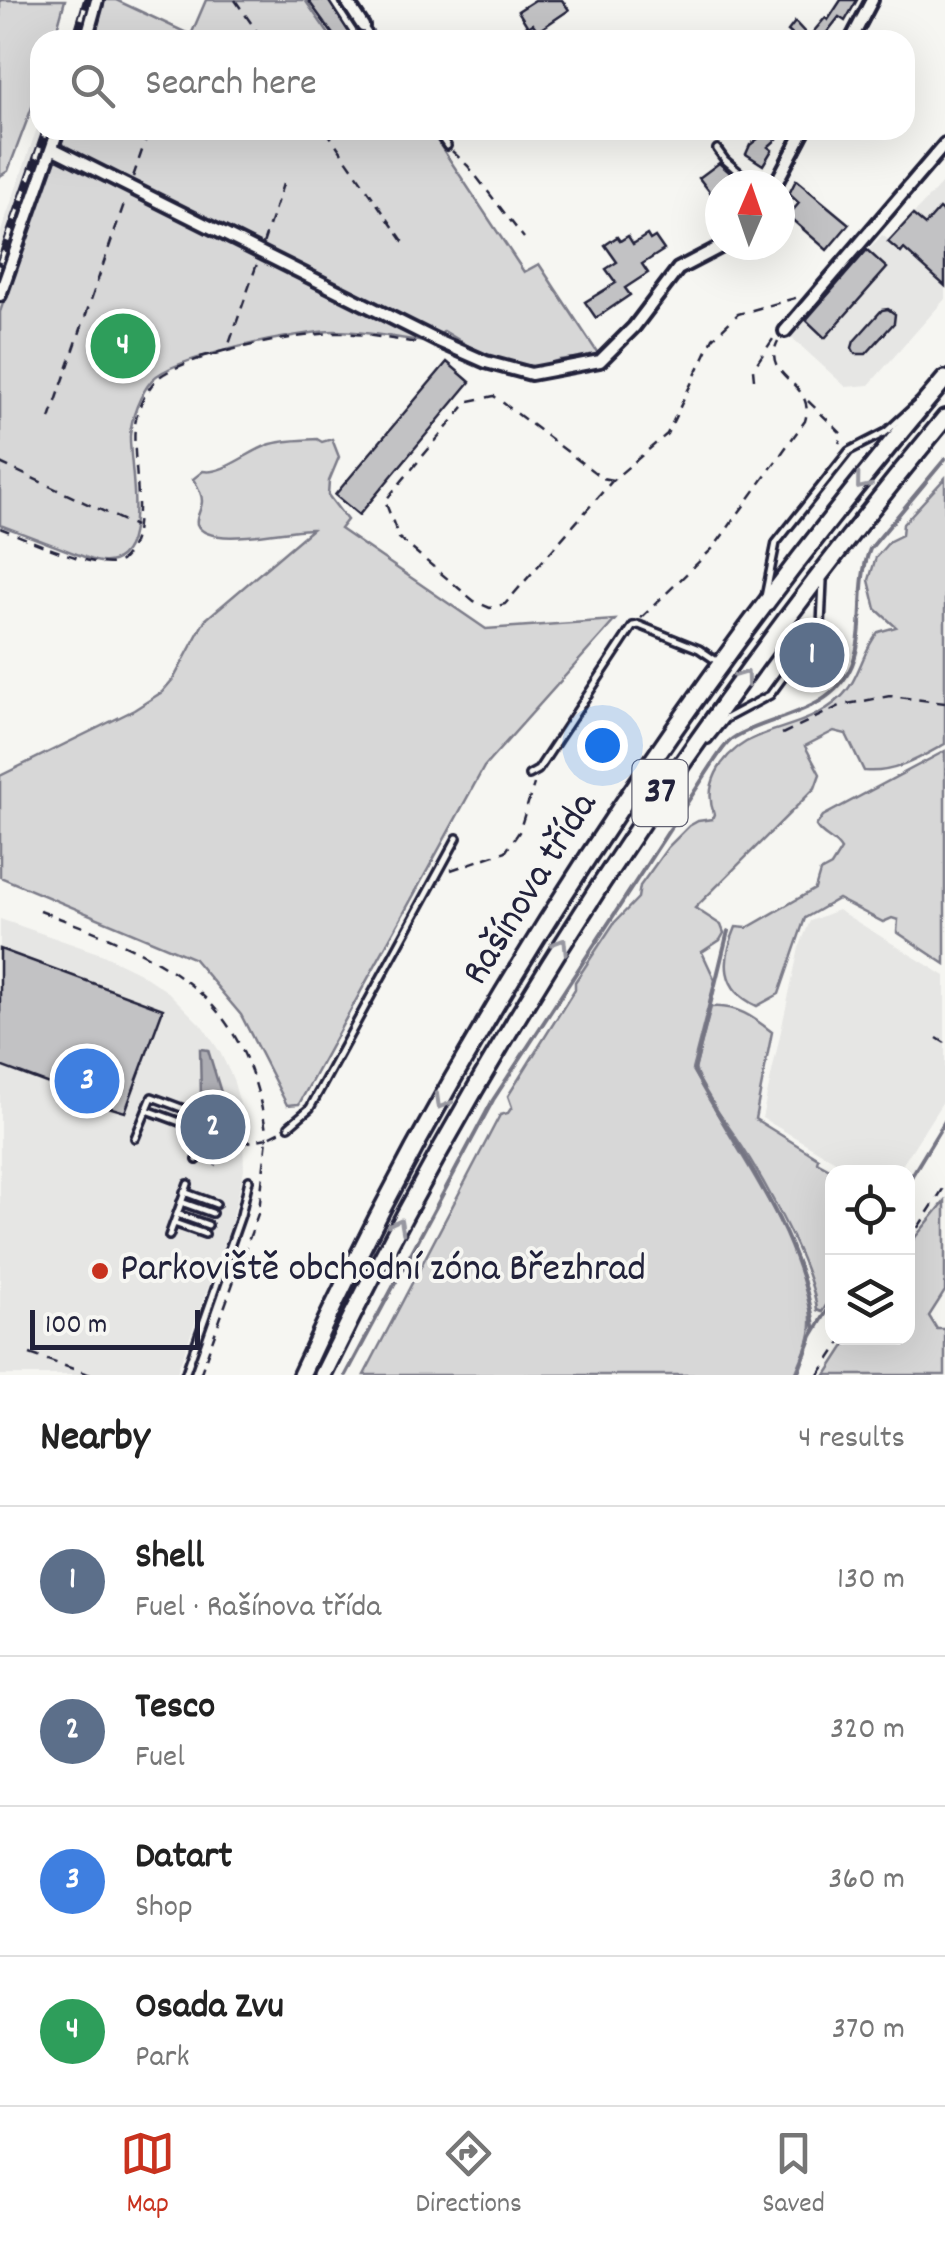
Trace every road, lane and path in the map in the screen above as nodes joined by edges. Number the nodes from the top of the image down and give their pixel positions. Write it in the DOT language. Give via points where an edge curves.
graph roads {
  1 [pos="97,0"];
  2 [pos="235,0"];
  3 [pos="346,0"];
  4 [pos="872,0"];
  5 [pos="364,26"];
  6 [pos="89,30"];
  7 [pos="256,30"];
  8 [pos="367,30"];
  9 [pos="857,30"];
  10 [pos="55,140"];
  11 [pos="146,140"];
  12 [pos="333,140"];
  13 [pos="443,140"];
  14 [pos="799,140"];
  15 [pos="945,144"];
  16 [pos="447,146"];
  17 [pos="52,148"];
  18 [pos="717,149"];
  19 [pos="736,170"];
  20 [pos="784,170"];
  21 [pos="282,184"];
  22 [pos="130,186"];
  23 [pos="524,238"];
  24 [pos="405,244"];
  25 [pos="261,252"];
  26 [pos="705,255"];
  27 [pos="0,296"];
  28 [pos="812,297"];
  29 [pos="787,329"];
  30 [pos="439,341"];
  31 [pos="200,357"];
  32 [pos="754,379"];
  33 [pos="945,379"];
  34 [pos="931,396"];
  35 [pos="807,400"];
  36 [pos="945,418"];
  37 [pos="50,419"];
  38 [pos="840,442"];
  39 [pos="0,464"];
  40 [pos="613,480"];
  41 [pos="135,526"];
  42 [pos="0,528"];
  43 [pos="824,568"];
  44 [pos="764,604"];
  45 [pos="633,626"];
  46 [pos="721,664"];
  47 [pos="945,703"];
  48 [pos="782,734"];
  49 [pos="686,756"];
  50 [pos="537,771"];
  51 [pos="529,775"];
  52 [pos="456,838"];
  53 [pos="435,876"];
  54 [pos="40,911"];
  55 [pos="936,1038"];
  56 [pos="945,1043"];
  57 [pos="146,1110"];
  58 [pos="289,1126"];
  59 [pos="199,1129"];
  60 [pos="135,1138"];
  61 [pos="267,1138"];
  62 [pos="197,1160"];
  63 [pos="215,1166"];
  64 [pos="249,1180"];
  65 [pos="188,1184"];
  66 [pos="945,1186"];
  67 [pos="184,1192"];
  68 [pos="181,1202"];
  69 [pos="216,1204"];
  70 [pos="212,1213"];
  71 [pos="177,1214"];
  72 [pos="174,1222"];
  73 [pos="208,1225"];
  74 [pos="915,1232"];
  75 [pos="205,1234"];
  76 [pos="169,1236"];
  77 [pos="839,1345"];
  78 [pos="30,1354"];
  79 [pos="92,1375"];
  80 [pos="186,1375"];
  81 [pos="200,1375"];
  82 [pos="301,1375"];
  83 [pos="323,1375"];
  84 [pos="819,1375"];
  1 -- 6 [label="street"];
  2 -- 7 [label="path"];
  3 -- 5 [label="street"];
  4 -- 9 [label="street"];
  5 -- 8 [label="lane"];
  10 -- 17 [label="street"];
  11 -- 22 [label="path"];
  12 -- 24 [label="path"];
  13 -- 16 [label="lane"];
  14 -- 20 [label="street"];
  15 -- 28 [label="street"];
  16 -- 23 [label="path"];
  17 -- 22 [label="street"];
  17 -- 27 [label="street"];
  18 -- 19 [label="lane"];
  21 -- 25 [label="path"];
  22 -- 25 [label="street"];
  22 -- 37 [label="path"];
  25 -- 30 [label="street"];
  25 -- 31 [label="path" via="227,350"];
  26 -- 30 [label="street" via="678,270 600,361 532,374"];
  28 -- 29 [label="street"];
  28 -- 40 [label="path" via="738,314 713,338 667,434"];
  29 -- 32 [label="path" via="767,346"];
  29 -- 35 [label="path" via="774,347 775,364"];
  30 -- 41 [label="path" via="323,334 253,346 165,373 135,421"];
  33 -- 34 [label="main road, Rašínova třída / 37"];
  34 -- 44 [label="main road, Rašínova třída / 37, one-way"];
  34 -- 44 [label="lane" via="886,432 849,450 776,544"];
  35 -- 38 [label="path" via="843,434"];
  35 -- 45 [label="path" via="805,421 714,547"];
  36 -- 43 [label="main road, Rašínova třída / 37"];
  39 -- 41 [label="path"];
  40 -- 40 [label="path" via="494,396 469,401 385,500 400,538 490,608 504,604"];
  41 -- 42 [label="path" via="122,560 108,566"];
  49 -- 43 [label="main road, Rašínova třída / 37, one-way"];
  43 -- 49 [label="lane" via="821,625 770,695 725,719"];
  44 -- 46 [label="main road, Rašínova třída / 37"];
  45 -- 46 [label="lane" via="700,649"];
  45 -- 50 [label="lane"];
  46 -- 82 [label="main road, Rašínova třída / 37, one-way" via="534,943 424,1133"];
  47 -- 48 [label="path" via="890,696 842,704"];
  83 -- 49 [label="main road, Rašínova třída / 37, one-way" via="499,1044"];
  50 -- 51 [label="lane"];
  50 -- 53 [label="path" via="519,832 506,851"];
  52 -- 53 [label="lane"];
  53 -- 58 [label="lane" via="310,1108"];
  54 -- 61 [label="path" via="116,938 199,990 252,1071"];
  55 -- 56 [label="path"];
  57 -- 59 [label="lane"];
  57 -- 59 [label="lane" via="152,1097 195,1113"];
  57 -- 60 [label="lane"];
  58 -- 61 [label="path"];
  59 -- 62 [label="lane"];
  61 -- 63 [label="path" via="239,1144"];
  61 -- 81 [label="path" via="259,1211"];
  64 -- 80 [label="lane"];
  65 -- 67 [label="lane"];
  66 -- 74 [label="path"];
  67 -- 68 [label="lane"];
  67 -- 69 [label="lane"];
  68 -- 70 [label="lane"];
  68 -- 71 [label="lane"];
  71 -- 72 [label="lane"];
  71 -- 73 [label="lane"];
  72 -- 75 [label="lane"];
  72 -- 76 [label="lane"];
  77 -- 84 [label="path"];
  78 -- 79 [label="path"];
}
